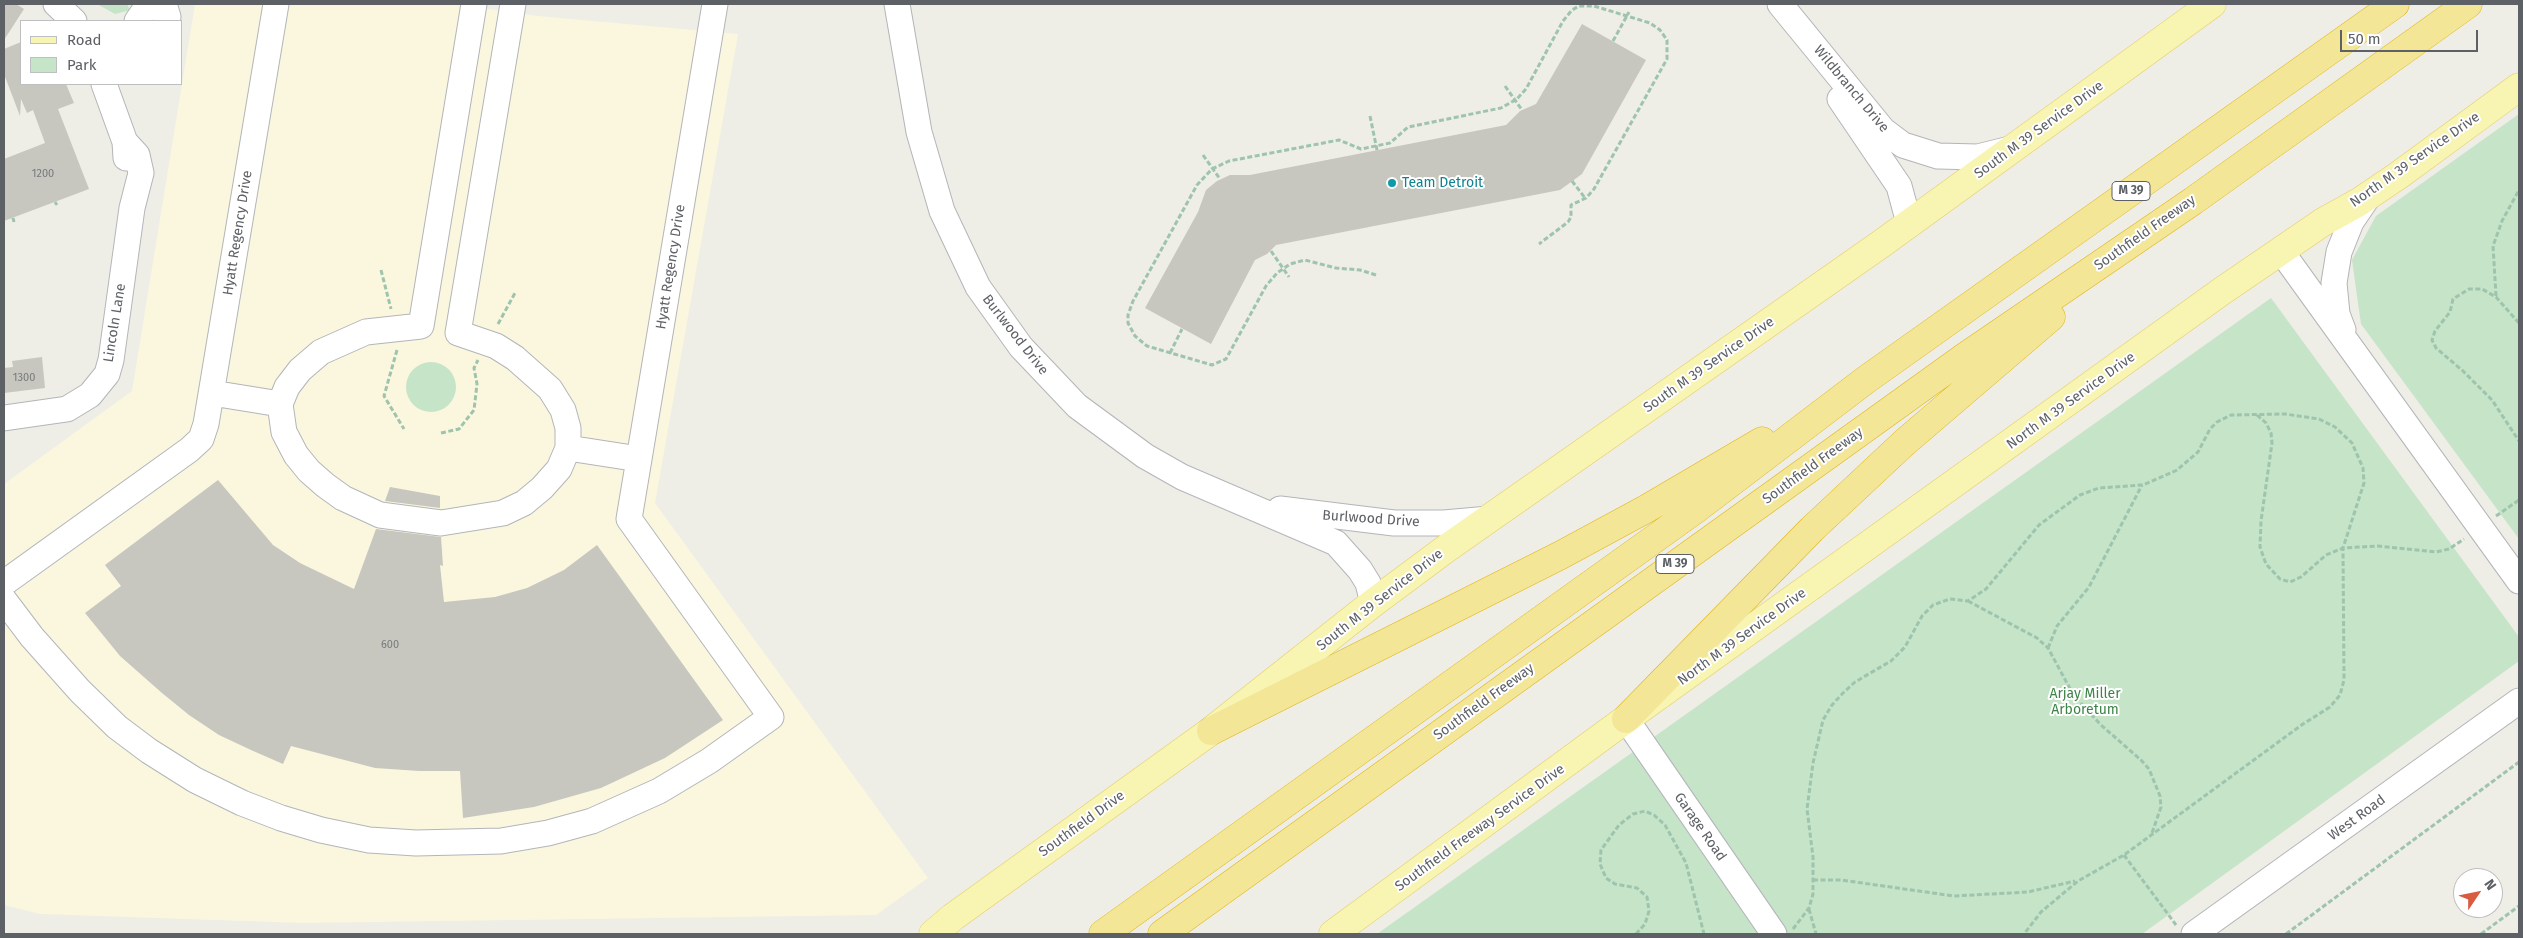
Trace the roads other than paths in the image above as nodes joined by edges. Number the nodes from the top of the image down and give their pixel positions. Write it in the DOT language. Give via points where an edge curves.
graph roads {
  1 [pos="149,4"];
  2 [pos="164,4"];
  3 [pos="276,4"];
  4 [pos="474,4"];
  5 [pos="513,4"];
  6 [pos="715,4"];
  7 [pos="897,4"];
  8 [pos="2212,4"];
  9 [pos="2395,4"];
  10 [pos="2468,4"];
  11 [pos="1782,7"];
  12 [pos="139,20"];
  13 [pos="166,20"];
  14 [pos="104,85"];
  15 [pos="2519,87"];
  16 [pos="2015,147"];
  17 [pos="449,154"];
  18 [pos="487,160"];
  19 [pos="2370,194"];
  20 [pos="2193,200"];
  21 [pos="1909,224"];
  22 [pos="2281,251"];
  23 [pos="420,326"];
  24 [pos="458,332"];
  25 [pos="2361,364"];
  26 [pos="1867,379"];
  27 [pos="212,393"];
  28 [pos="280,404"];
  29 [pos="4,418"];
  30 [pos="568,448"];
  31 [pos="639,459"];
  32 [pos="1253,506"];
  33 [pos="1489,519"];
  34 [pos="2519,581"];
  35 [pos="4,583"];
  36 [pos="4,600"];
  37 [pos="1373,603"];
  38 [pos="2519,701"];
  39 [pos="1626,719"];
  40 [pos="1211,731"];
  41 [pos="943,926"];
  42 [pos="2185,930"];
  43 [pos="916,934"];
  44 [pos="1103,934"];
  45 [pos="1162,934"];
  46 [pos="1333,934"];
  47 [pos="1774,934"];
  1 -- 12 [label="street"];
  2 -- 13 [label="street"];
  3 -- 27 [label="street, Hyatt Regency Drive"];
  4 -- 17 [label="street"];
  5 -- 18 [label="street"];
  6 -- 31 [label="street, Hyatt Regency Drive"];
  7 -- 32 [label="street, Burlwood Drive" via="918,132 931,181 958,249 996,314 1049,379 1110,432 1182,477"];
  8 -- 16 [label="main road, South M 39 Service Drive"];
  9 -- 26 [label="highway, M 39"];
  10 -- 20 [label="highway, Southfield Freeway / M 39"];
  11 -- 16 [label="street, Wildbranch Drive" via="1883,130 1903,144 1938,156 1978,157"];
  11 -- 21 [label="street, Wildbranch Drive" via="1899,186"];
  14 -- 29 [label="street, Lincoln Lane" via="125,142 137,155 141,173 132,208 107,374 90,395 67,409"];
  15 -- 19 [label="main road, North M 39 Service Drive"];
  16 -- 21 [label="main road, South M 39 Service Drive"];
  17 -- 18 [label="street"];
  17 -- 23 [label="street"];
  18 -- 24 [label="street"];
  19 -- 22 [label="main road, North M 39 Service Drive"];
  19 -- 25 [label="street" via="2351,222 2339,252 2334,283 2336,314"];
  20 -- 39 [label="highway" via="1905,442 1812,529"];
  20 -- 45 [label="highway, Southfield Freeway / M 39" via="1947,370"];
  21 -- 33 [label="main road, South M 39 Service Drive"];
  22 -- 25 [label="street"];
  22 -- 39 [label="main road, North M 39 Service Drive"];
  23 -- 24 [label="street"];
  23 -- 28 [label="street" via="366,332 321,352 300,370 287,387"];
  24 -- 30 [label="street" via="496,346 550,389 568,428"];
  25 -- 34 [label="street"];
  26 -- 40 [label="highway" via="1613,527 1420,628"];
  26 -- 44 [label="highway, M 39" via="1696,509"];
  27 -- 28 [label="street"];
  27 -- 35 [label="street, Hyatt Regency Drive" via="201,439 190,450"];
  28 -- 30 [label="street" via="284,432 309,471 343,498 380,515 441,524 503,513 524,503 542,488 559,469"];
  30 -- 31 [label="street"];
  31 -- 36 [label="street, Hyatt Regency Drive" via="629,519 771,717 709,761 659,791 592,820 548,833 460,844 369,840 297,823 242,803 195,780 116,727 32,637"];
  32 -- 33 [label="street, Burlwood Drive" via="1394,523"];
  32 -- 37 [label="street, Burlwood Drive" via="1336,544 1360,570 1368,583"];
  33 -- 37 [label="main road, South M 39 Service Drive"];
  37 -- 40 [label="main road, South M 39 Service Drive"];
  38 -- 42 [label="street, West Road"];
  39 -- 46 [label="main road, Southfield Freeway Service Drive"];
  39 -- 47 [label="street, Garage Road"];
  40 -- 41 [label="main road, Southfield Drive"];
  41 -- 43 [label="main road, Southfield Drive"];
}
